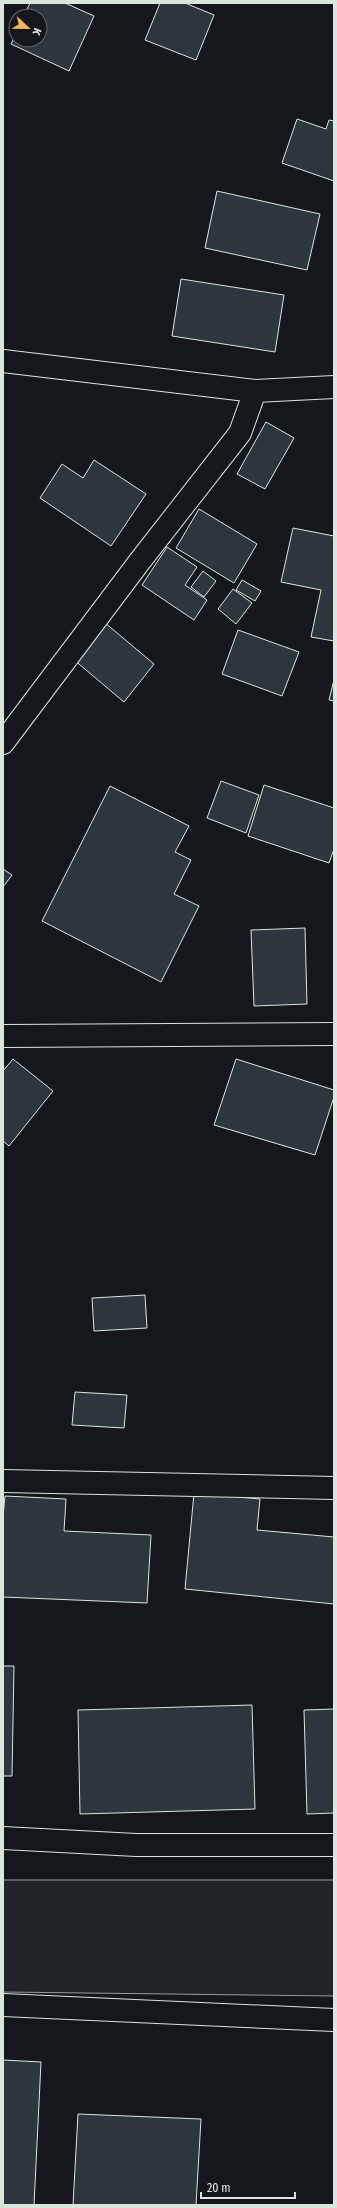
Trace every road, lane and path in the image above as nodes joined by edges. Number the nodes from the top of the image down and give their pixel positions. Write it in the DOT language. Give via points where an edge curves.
graph roads {
  1 [pos="3,361"];
  2 [pos="334,387"];
  3 [pos="255,391"];
  4 [pos="3,743"];
  5 [pos="334,1034"];
  6 [pos="3,1036"];
  7 [pos="3,1481"];
  8 [pos="334,1488"];
  9 [pos="3,1838"];
  10 [pos="334,1845"];
  11 [pos="3,2005"];
  12 [pos="334,2020"];
  1 -- 3 [label="street"];
  2 -- 3 [label="street"];
  3 -- 4 [label="street" via="240,433"];
  5 -- 6 [label="street"];
  7 -- 8 [label="street"];
  9 -- 10 [label="street" via="136,1845"];
  11 -- 12 [label="street"];
}
